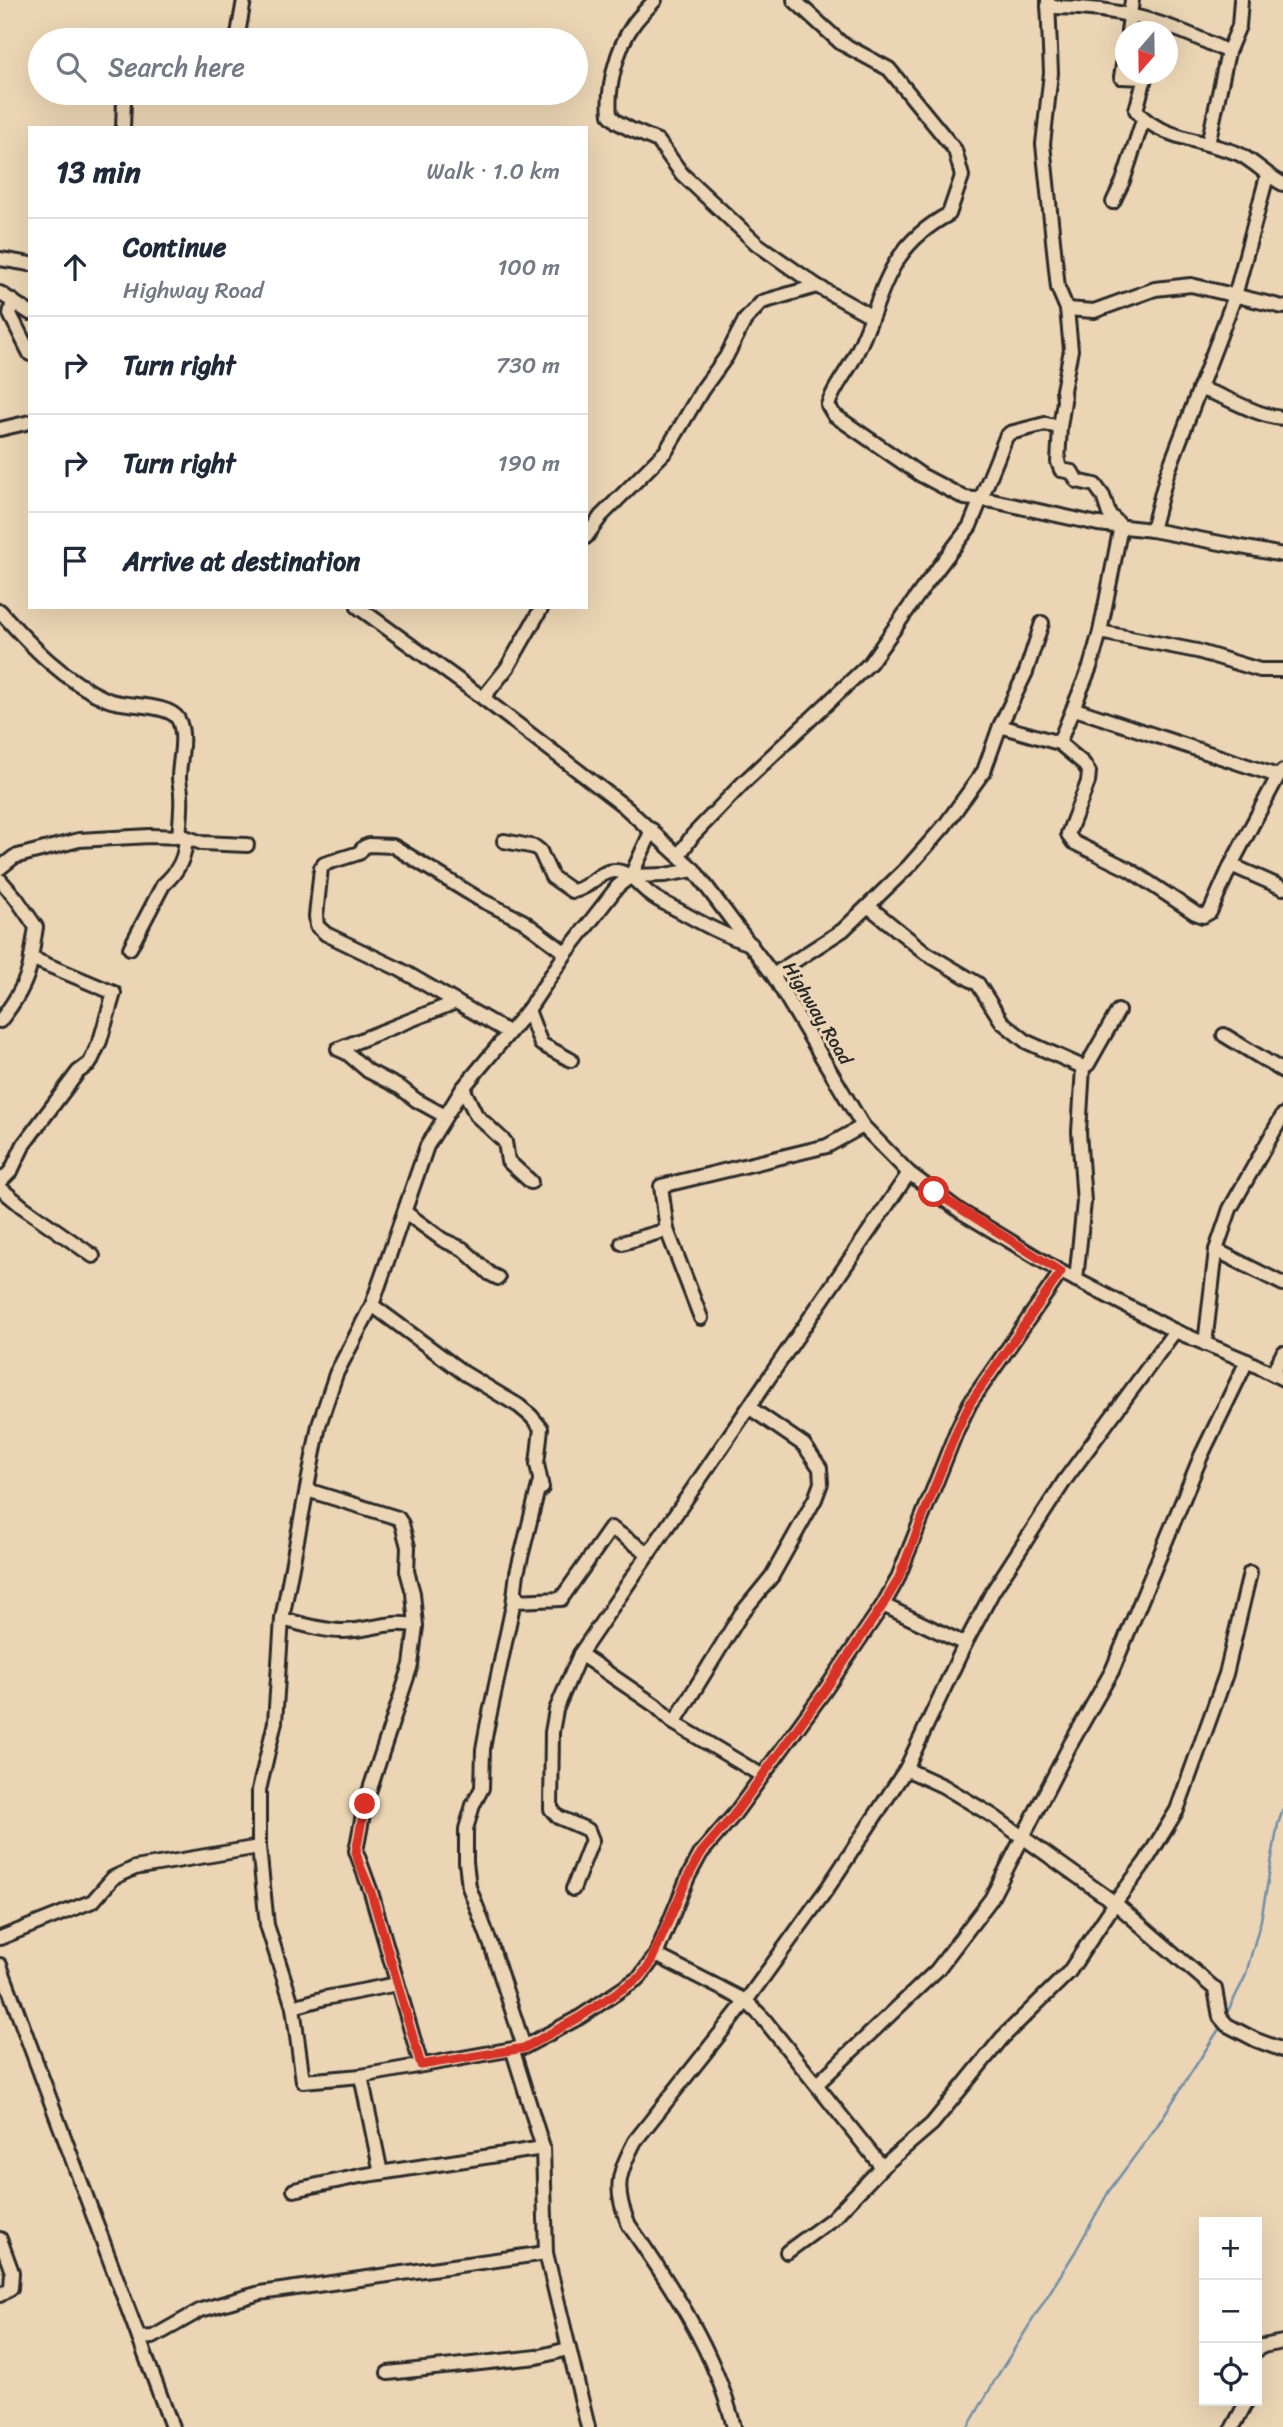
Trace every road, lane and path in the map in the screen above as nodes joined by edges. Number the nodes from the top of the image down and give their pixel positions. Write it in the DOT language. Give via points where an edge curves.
graph roads {
  1 [pos="244,0"];
  2 [pos="655,0"];
  3 [pos="794,0"];
  4 [pos="1132,0"];
  5 [pos="1241,0"];
  6 [pos="1048,3"];
  7 [pos="1131,15"];
  8 [pos="1130,21"];
  9 [pos="239,28"];
  10 [pos="1228,52"];
  11 [pos="1143,84"];
  12 [pos="124,105"];
  13 [pos="1143,120"];
  14 [pos="123,126"];
  15 [pos="1208,144"];
  16 [pos="1267,176"];
  17 [pos="1283,184"];
  18 [pos="1113,202"];
  19 [pos="0,259"];
  20 [pos="28,264"];
  21 [pos="817,286"];
  22 [pos="0,293"];
  23 [pos="1235,296"];
  24 [pos="1283,307"];
  25 [pos="1066,309"];
  26 [pos="8,311"];
  27 [pos="28,313"];
  28 [pos="871,316"];
  29 [pos="28,350"];
  30 [pos="1199,389"];
  31 [pos="1283,418"];
  32 [pos="28,422"];
  33 [pos="1060,427"];
  34 [pos="0,429"];
  35 [pos="980,501"];
  36 [pos="1122,526"];
  37 [pos="1152,530"];
  38 [pos="588,534"];
  39 [pos="1283,555"];
  40 [pos="361,609"];
  41 [pos="541,609"];
  42 [pos="0,611"];
  43 [pos="1042,623"];
  44 [pos="1100,632"];
  45 [pos="1283,670"];
  46 [pos="483,698"];
  47 [pos="1075,709"];
  48 [pos="1000,726"];
  49 [pos="1059,743"];
  50 [pos="1280,774"];
  51 [pos="652,830"];
  52 [pos="182,837"];
  53 [pos="504,841"];
  54 [pos="247,845"];
  55 [pos="679,855"];
  56 [pos="1231,865"];
  57 [pos="0,869"];
  58 [pos="694,870"];
  59 [pos="631,876"];
  60 [pos="0,880"];
  61 [pos="1283,888"];
  62 [pos="868,906"];
  63 [pos="751,944"];
  64 [pos="130,948"];
  65 [pos="566,953"];
  66 [pos="31,958"];
  67 [pos="773,975"];
  68 [pos="456,1002"];
  69 [pos="528,1010"];
  70 [pos="1118,1011"];
  71 [pos="0,1021"];
  72 [pos="508,1032"];
  73 [pos="1224,1035"];
  74 [pos="571,1059"];
  75 [pos="1083,1068"];
  76 [pos="1283,1071"];
  77 [pos="463,1088"];
  78 [pos="445,1115"];
  79 [pos="1283,1115"];
  80 [pos="863,1126"];
  81 [pos="909,1173"];
  82 [pos="0,1182"];
  83 [pos="531,1182"];
  84 [pos="0,1188"];
  85 [pos="405,1212"];
  86 [pos="667,1230"];
  87 [pos="622,1243"];
  88 [pos="1216,1250"];
  89 [pos="93,1255"];
  90 [pos="1061,1272"];
  91 [pos="498,1278"];
  92 [pos="1076,1280"];
  93 [pos="1283,1283"];
  94 [pos="372,1305"];
  95 [pos="701,1318"];
  96 [pos="1175,1331"];
  97 [pos="1205,1344"];
  98 [pos="1283,1353"];
  99 [pos="1247,1361"];
  100 [pos="1278,1376"];
  101 [pos="750,1408"];
  102 [pos="540,1481"];
  103 [pos="307,1490"];
  104 [pos="648,1553"];
  105 [pos="1250,1573"];
  106 [pos="883,1605"];
  107 [pos="282,1619"];
  108 [pos="416,1626"];
  109 [pos="965,1644"];
  110 [pos="580,1654"];
  111 [pos="674,1723"];
  112 [pos="906,1769"];
  113 [pos="761,1775"];
  114 [pos="1022,1838"];
  115 [pos="259,1847"];
  116 [pos="573,1889"];
  117 [pos="1115,1903"];
  118 [pos="0,1938"];
  119 [pos="656,1955"];
  120 [pos="0,1965"];
  121 [pos="397,1984"];
  122 [pos="746,2001"];
  123 [pos="293,2007"];
  124 [pos="519,2049"];
  125 [pos="1283,2050"];
  126 [pos="421,2065"];
  127 [pos="361,2076"];
  128 [pos="817,2084"];
  129 [pos="543,2148"];
  130 [pos="882,2167"];
  131 [pos="381,2173"];
  132 [pos="294,2190"];
  133 [pos="0,2239"];
  134 [pos="787,2252"];
  135 [pos="546,2253"];
  136 [pos="0,2295"];
  137 [pos="139,2339"];
  138 [pos="1283,2342"];
  139 [pos="1262,2347"];
  140 [pos="568,2349"];
  141 [pos="388,2373"];
  142 [pos="1244,2406"];
  143 [pos="172,2427"];
  144 [pos="588,2427"];
  145 [pos="734,2427"];
  146 [pos="1233,2427"];
  1 -- 9 [label="street"];
  2 -- 21 [label="street" via="632,26 621,48 610,86 610,115 658,141 682,174 757,244"];
  3 -- 28 [label="street" via="841,43 889,69 955,150 962,176 949,214 920,233 893,266"];
  4 -- 7 [label="street"];
  5 -- 10 [label="street" via="1239,26"];
  6 -- 7 [label="street"];
  6 -- 25 [label="street" via="1051,73 1043,144 1058,288"];
  7 -- 8 [label="street"];
  7 -- 10 [label="street" via="1191,33"];
  10 -- 15 [label="street"];
  11 -- 13 [label="street" via="1136,110"];
  12 -- 14 [label="street"];
  13 -- 15 [label="street"];
  13 -- 18 [label="street"];
  15 -- 16 [label="street" via="1240,155"];
  16 -- 17 [label="street"];
  16 -- 23 [label="street"];
  19 -- 20 [label="street"];
  21 -- 28 [label="street"];
  21 -- 38 [label="street" via="762,302 745,320 666,451"];
  22 -- 26 [label="street"];
  23 -- 24 [label="street"];
  23 -- 25 [label="street" via="1180,286 1155,289 1094,311"];
  23 -- 30 [label="street"];
  25 -- 33 [label="street" via="1071,350"];
  26 -- 27 [label="street"];
  26 -- 29 [label="street"];
  28 -- 35 [label="street" via="828,405 834,415 921,475"];
  30 -- 31 [label="street" via="1268,417"];
  30 -- 37 [label="street"];
  32 -- 34 [label="street"];
  33 -- 35 [label="street" via="1045,424 1010,433"];
  33 -- 36 [label="street" via="1061,470 1072,472 1077,481 1095,485 1109,514"];
  35 -- 36 [label="street"];
  35 -- 55 [label="street" via="970,526 870,663 745,781"];
  36 -- 37 [label="street"];
  36 -- 44 [label="street"];
  37 -- 39 [label="street"];
  40 -- 46 [label="street, Highway Road"];
  41 -- 46 [label="street" via="507,668"];
  42 -- 52 [label="street" via="39,653 80,684 114,702 177,716 182,732"];
  43 -- 48 [label="street"];
  44 -- 45 [label="street" via="1196,651 1260,670"];
  44 -- 47 [label="street"];
  46 -- 51 [label="street, Highway Road"];
  47 -- 49 [label="street"];
  47 -- 50 [label="street"];
  48 -- 49 [label="street"];
  48 -- 62 [label="street" via="984,772 945,825"];
  49 -- 56 [label="street" via="1089,772 1068,834 1073,842 1130,870 1203,916 1210,912"];
  50 -- 56 [label="street"];
  51 -- 55 [label="street, Highway Road"];
  51 -- 59 [label="street"];
  52 -- 54 [label="street" via="202,843"];
  52 -- 57 [label="street" via="79,840 14,856"];
  52 -- 64 [label="street" via="186,846 181,861"];
  53 -- 59 [label="street" via="535,847 552,877 572,891 610,872"];
  55 -- 58 [label="street, Highway Road"];
  56 -- 61 [label="street"];
  58 -- 59 [label="street"];
  58 -- 63 [label="street, Highway Road"];
  59 -- 63 [label="street" via="651,895 724,936"];
  59 -- 65 [label="street"];
  60 -- 66 [label="street" via="36,927"];
  62 -- 67 [label="street" via="843,930"];
  62 -- 75 [label="street" via="926,953 978,984 1002,1022 1027,1042"];
  63 -- 67 [label="street, Highway Road"];
  65 -- 68 [label="street" via="523,921 394,846 369,845 324,864 317,926"];
  65 -- 69 [label="street"];
  66 -- 71 [label="street" via="13,1005"];
  66 -- 82 [label="street" via="114,993 90,1062 78,1072"];
  67 -- 80 [label="street, Highway Road"];
  68 -- 72 [label="street"];
  68 -- 78 [label="street" via="338,1049"];
  69 -- 72 [label="street"];
  69 -- 74 [label="street" via="541,1044"];
  70 -- 75 [label="street"];
  72 -- 77 [label="street"];
  73 -- 76 [label="street"];
  75 -- 92 [label="street" via="1079,1132 1084,1202"];
  77 -- 78 [label="street"];
  77 -- 83 [label="street" via="476,1115 505,1142 508,1161"];
  78 -- 85 [label="street" via="427,1146"];
  79 -- 88 [label="street" via="1230,1209"];
  80 -- 81 [label="street, Highway Road"];
  80 -- 86 [label="street" via="827,1146 664,1185 660,1190"];
  81 -- 90 [label="street, Highway Road" via="960,1211"];
  81 -- 101 [label="street"];
  84 -- 89 [label="street"];
  85 -- 91 [label="street"];
  85 -- 94 [label="street"];
  86 -- 87 [label="street"];
  86 -- 95 [label="street"];
  88 -- 93 [label="street"];
  88 -- 97 [label="street"];
  90 -- 92 [label="street, Highway Road"];
  90 -- 106 [label="street" via="970,1403 898,1580"];
  92 -- 96 [label="street, Highway Road"];
  94 -- 102 [label="street" via="531,1416 541,1428"];
  94 -- 103 [label="street" via="336,1374 319,1425"];
  96 -- 97 [label="street, Highway Road"];
  96 -- 109 [label="street" via="1065,1480 993,1591"];
  97 -- 99 [label="street, Highway Road"];
  98 -- 100 [label="street"];
  99 -- 100 [label="street, Highway Road"];
  99 -- 114 [label="street" via="1201,1456 1112,1671"];
  101 -- 104 [label="street"];
  101 -- 111 [label="street" via="804,1445 820,1468 821,1483 772,1576 741,1614"];
  102 -- 104 [label="street" via="543,1489 515,1601 561,1599 611,1528"];
  102 -- 124 [label="street" via="487,1727 482,1788 466,1829 469,1887 491,1945"];
  103 -- 107 [label="street"];
  103 -- 108 [label="street" via="398,1518 408,1547"];
  104 -- 110 [label="street"];
  105 -- 117 [label="street" via="1226,1674 1177,1810"];
  106 -- 109 [label="street"];
  106 -- 113 [label="street"];
  107 -- 108 [label="street" via="344,1631 403,1623"];
  107 -- 115 [label="street" via="275,1722 259,1790"];
  108 -- 121 [label="street" via="411,1665 365,1804 356,1852"];
  109 -- 112 [label="street"];
  110 -- 111 [label="street"];
  110 -- 116 [label="street" via="556,1710 551,1760 551,1809 591,1834"];
  111 -- 113 [label="street"];
  112 -- 114 [label="street" via="943,1786"];
  112 -- 122 [label="street"];
  113 -- 119 [label="street" via="701,1853"];
  114 -- 117 [label="street"];
  114 -- 128 [label="street" via="990,1899 937,1970"];
  115 -- 118 [label="street" via="135,1868 113,1878 93,1901"];
  115 -- 123 [label="street" via="267,1925"];
  117 -- 125 [label="street" via="1215,1989 1224,2021"];
  117 -- 130 [label="street" via="1069,1972 1002,2038 932,2124"];
  119 -- 122 [label="street"];
  119 -- 124 [label="street" via="640,1977 580,2017"];
  120 -- 137 [label="street"];
  121 -- 123 [label="street"];
  121 -- 126 [label="street"];
  122 -- 128 [label="street"];
  122 -- 145 [label="street" via="635,2141 618,2186 629,2225 693,2322 726,2393"];
  123 -- 127 [label="street" via="303,2081"];
  124 -- 126 [label="street"];
  124 -- 129 [label="street"];
  126 -- 127 [label="street"];
  127 -- 131 [label="street"];
  128 -- 130 [label="street"];
  129 -- 131 [label="street"];
  129 -- 135 [label="street"];
  130 -- 134 [label="street" via="832,2219"];
  131 -- 132 [label="street"];
  133 -- 136 [label="street" via="12,2272 11,2288"];
  135 -- 137 [label="street" via="260,2293 201,2311 153,2337"];
  135 -- 140 [label="street"];
  137 -- 143 [label="street"];
  138 -- 139 [label="street"];
  140 -- 141 [label="street" via="537,2357"];
  140 -- 144 [label="street"];
  142 -- 146 [label="street"];
}
